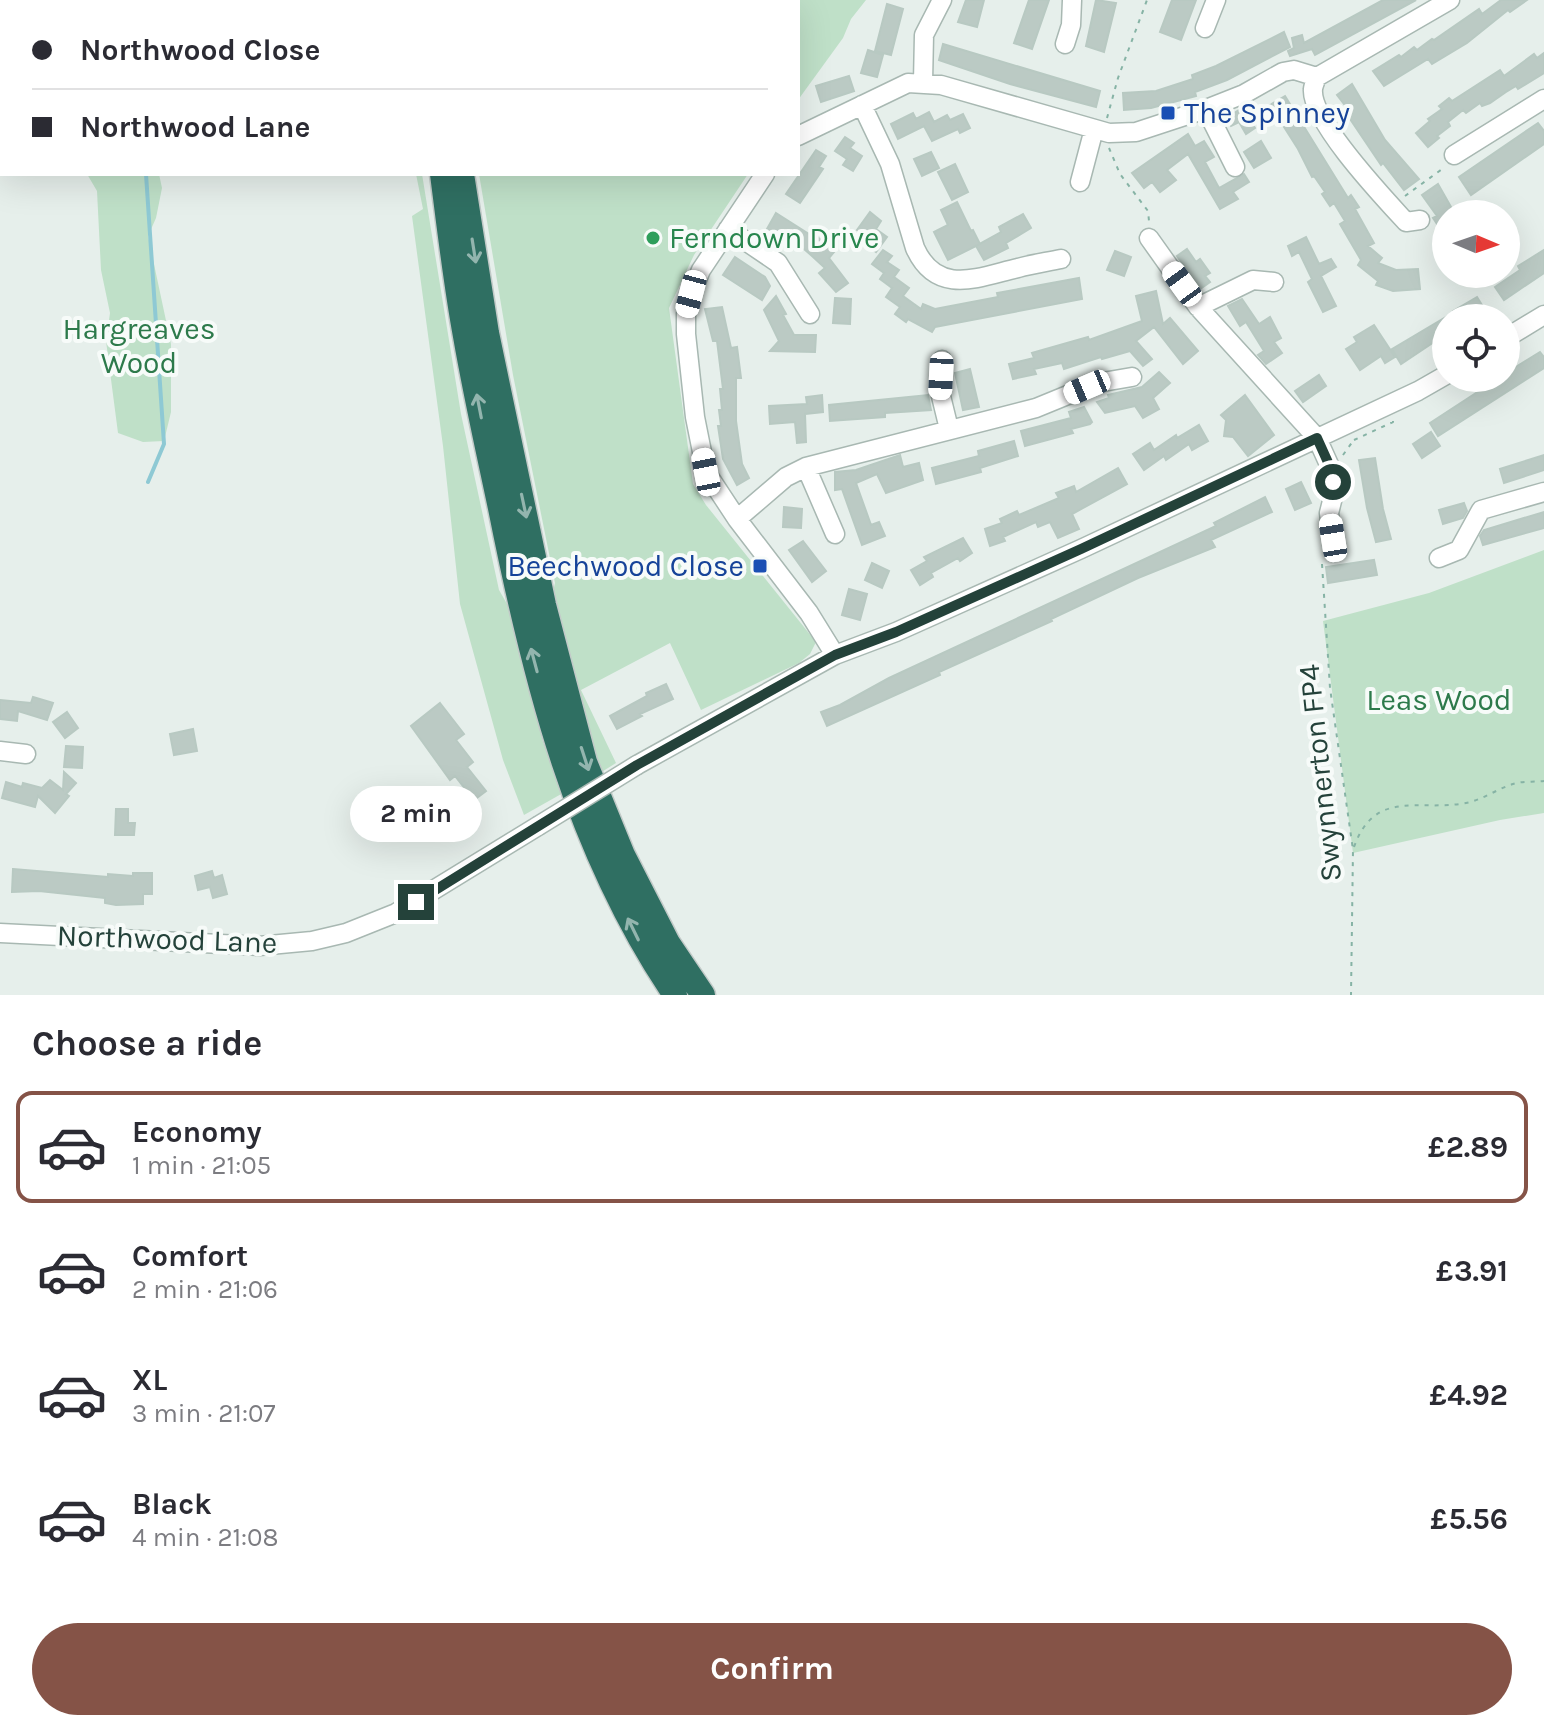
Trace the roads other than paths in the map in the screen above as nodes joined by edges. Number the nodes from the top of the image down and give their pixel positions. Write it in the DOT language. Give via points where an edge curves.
graph roads {
  1 [pos="942,0"];
  2 [pos="1072,0"];
  3 [pos="1216,0"];
  4 [pos="1450,0"];
  5 [pos="1205,28"];
  6 [pos="1065,44"];
  7 [pos="1317,77"];
  8 [pos="923,82"];
  9 [pos="1544,99"];
  10 [pos="862,105"];
  11 [pos="1206,109"];
  12 [pos="1102,131"];
  13 [pos="800,135"];
  14 [pos="1454,155"];
  15 [pos="1235,167"];
  16 [pos="442,176"];
  17 [pos="462,176"];
  18 [pos="764,176"];
  19 [pos="1080,182"];
  20 [pos="1420,220"];
  21 [pos="728,229"];
  22 [pos="1149,238"];
  23 [pos="1061,259"];
  24 [pos="1274,282"];
  25 [pos="808,300"];
  26 [pos="1198,307"];
  27 [pos="1544,315"];
  28 [pos="1520,330"];
  29 [pos="942,360"];
  30 [pos="1132,377"];
  31 [pos="1432,383"];
  32 [pos="949,429"];
  33 [pos="1317,438"];
  34 [pos="806,467"];
  35 [pos="1544,492"];
  36 [pos="737,519"];
  37 [pos="835,534"];
  38 [pos="1337,541"];
  39 [pos="1439,558"];
  40 [pos="835,655"];
  41 [pos="0,751"];
  42 [pos="26,754"];
  43 [pos="0,933"];
  44 [pos="675,995"];
  45 [pos="703,995"];
  1 -- 8 [label="street" via="924,35"];
  2 -- 6 [label="street"];
  3 -- 5 [label="street"];
  4 -- 7 [label="street"];
  7 -- 11 [label="street" via="1283,72"];
  7 -- 20 [label="street" via="1314,98 1352,162 1406,222"];
  8 -- 10 [label="street" via="908,83"];
  8 -- 12 [label="street"];
  9 -- 14 [label="street"];
  10 -- 13 [label="street"];
  10 -- 23 [label="street" via="890,164 915,248 931,269 961,282"];
  11 -- 12 [label="street" via="1136,132"];
  11 -- 15 [label="street"];
  12 -- 19 [label="street"];
  44 -- 16 [label="highway, one-way" via="643,948 596,854 559,756 521,612 465,334"];
  17 -- 45 [label="highway, one-way" via="487,333 585,762 623,855 668,943"];
  18 -- 21 [label="street"];
  21 -- 25 [label="street" via="778,263"];
  21 -- 36 [label="street" via="701,270 686,314 686,334 706,472"];
  22 -- 26 [label="street"];
  24 -- 26 [label="street" via="1253,280"];
  26 -- 33 [label="street"];
  27 -- 28 [label="street"];
  29 -- 32 [label="street" via="940,392"];
  30 -- 32 [label="street" via="1034,399"];
  31 -- 33 [label="street, Northwood Lane"];
  32 -- 34 [label="street"];
  33 -- 38 [label="street" via="1329,464 1334,490 1329,513"];
  33 -- 40 [label="street, Northwood Lane" via="1081,549"];
  34 -- 36 [label="street" via="786,477"];
  34 -- 37 [label="street"];
  35 -- 39 [label="street" via="1481,510 1459,550"];
  36 -- 40 [label="street"];
  40 -- 43 [label="street, Northwood Lane, bridge" via="637,765 396,913 346,933 284,946"];
  41 -- 42 [label="street"];
}
